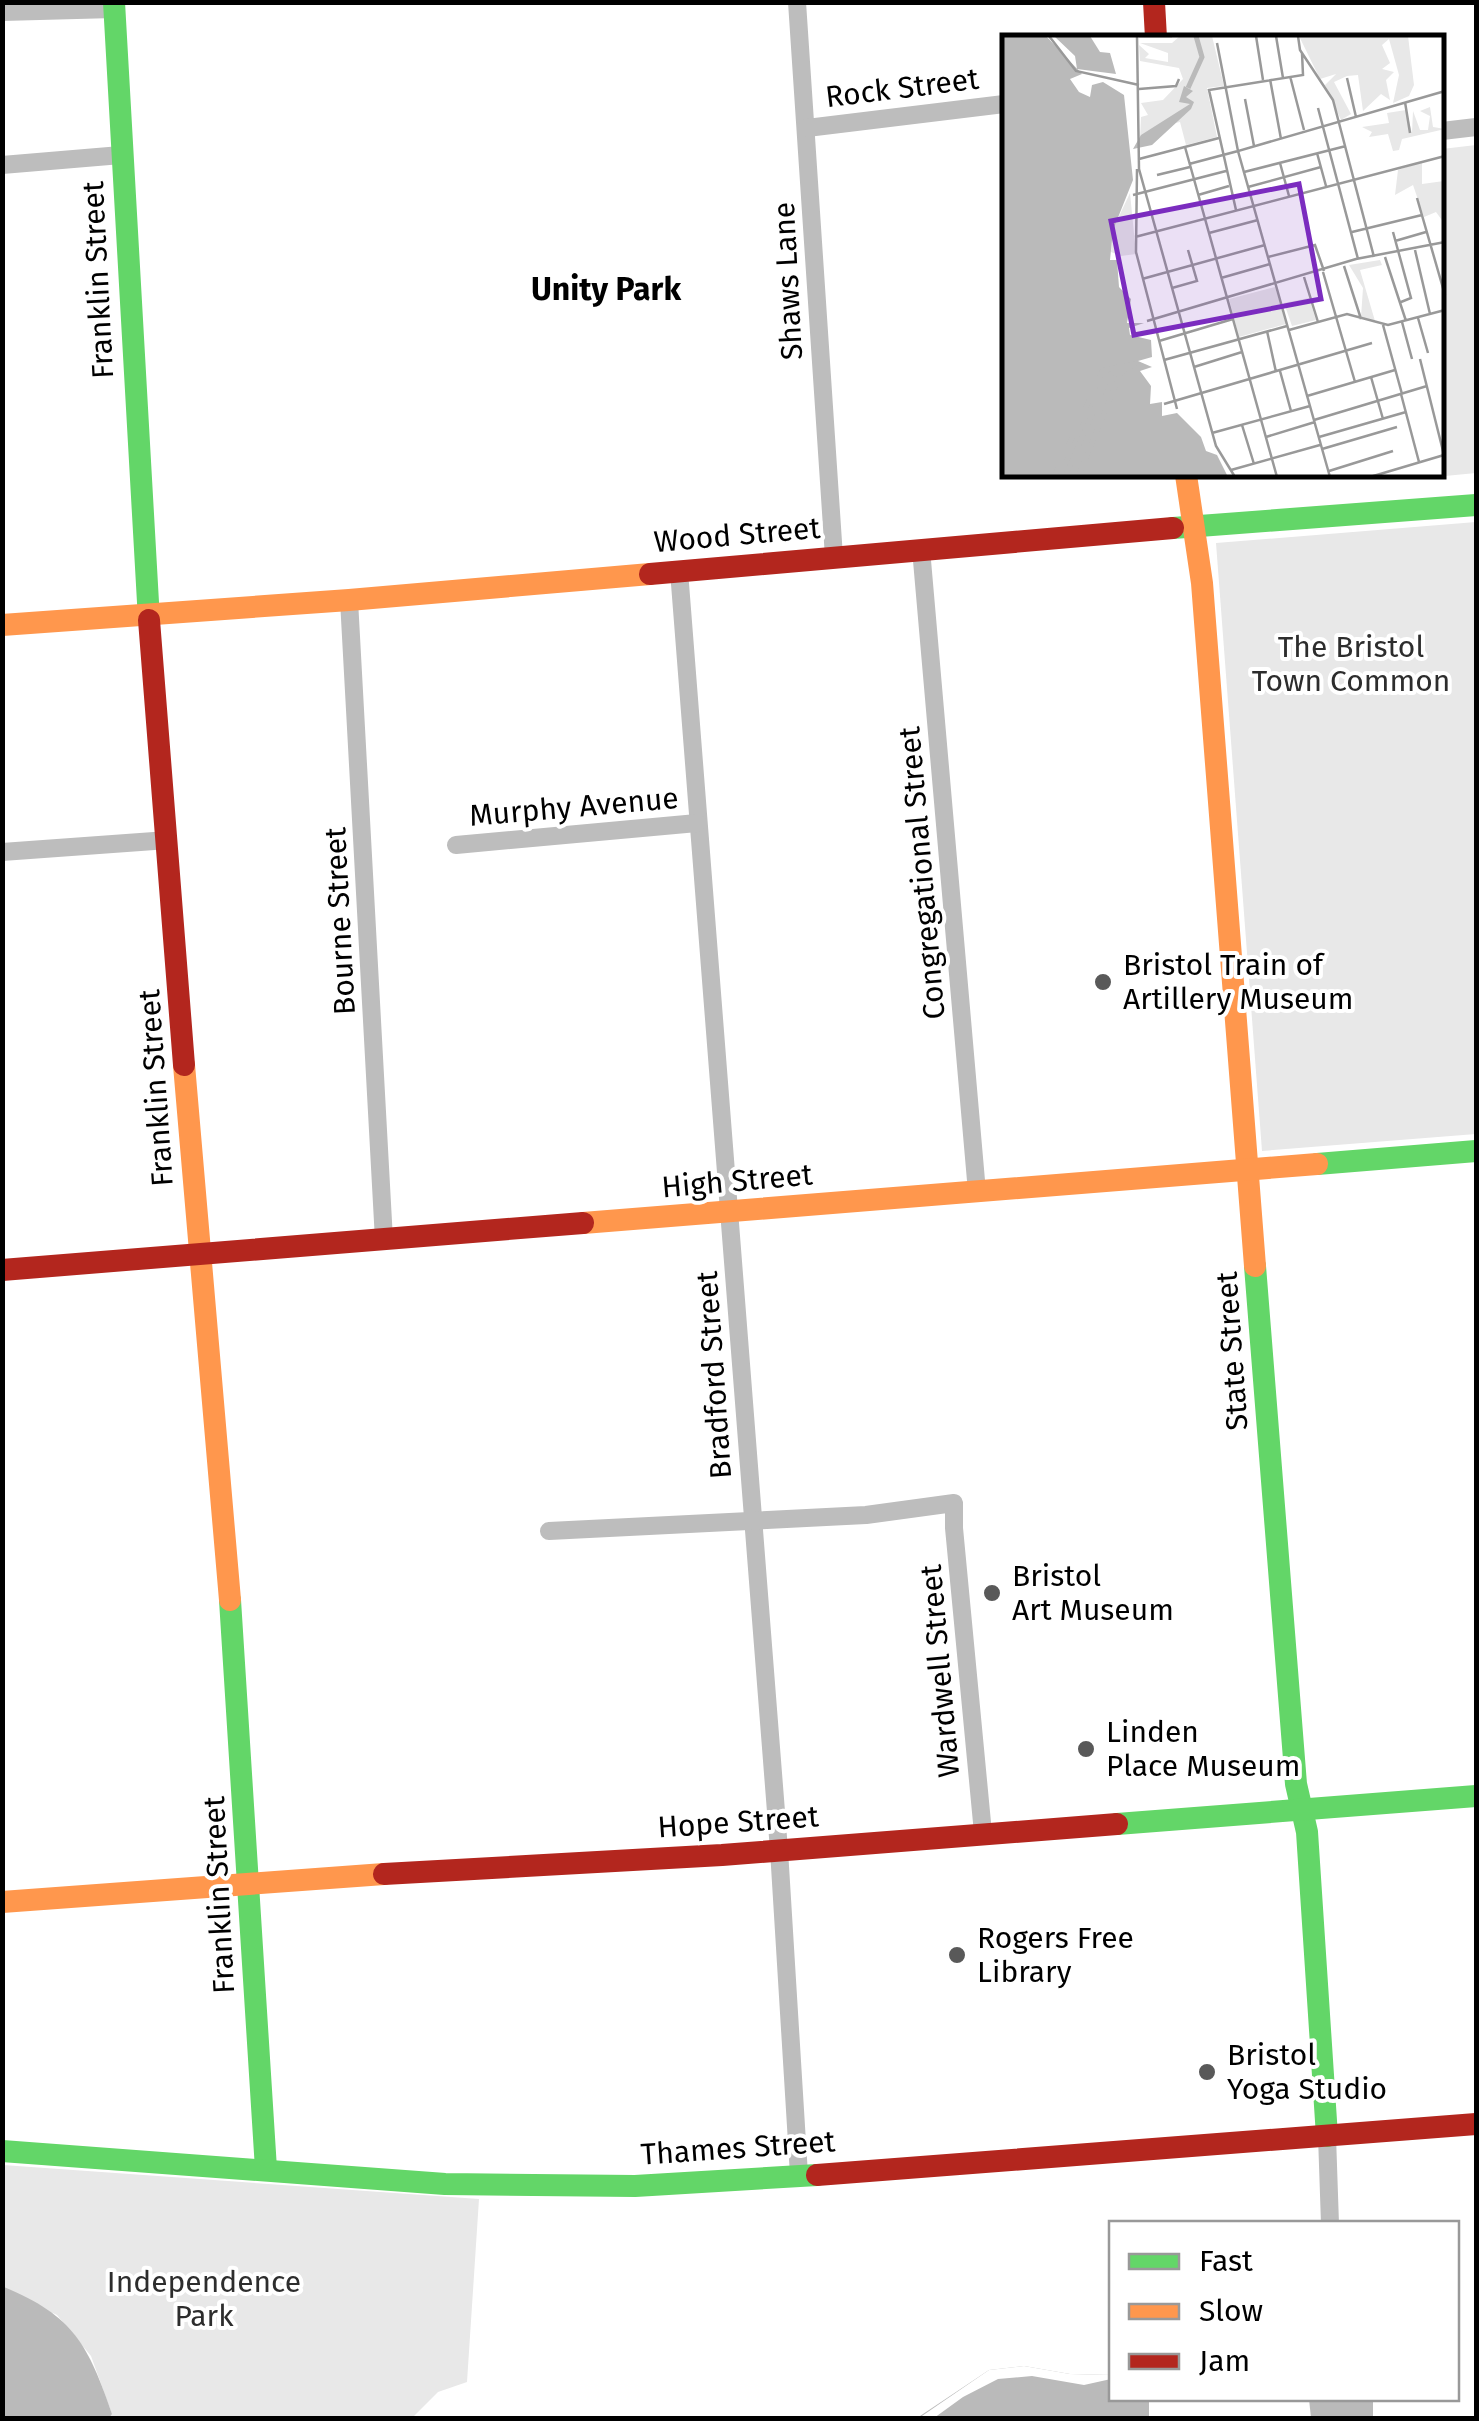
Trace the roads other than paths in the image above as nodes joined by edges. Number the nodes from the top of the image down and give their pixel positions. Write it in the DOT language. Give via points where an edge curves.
graph roads {
  1 [pos="797,2"];
  2 [pos="1154,2"];
  3 [pos="114,6"];
  4 [pos="2,12"];
  5 [pos="1156,35"];
  6 [pos="1002,104"];
  7 [pos="1476,126"];
  8 [pos="807,128"];
  9 [pos="1444,131"];
  10 [pos="121,155"];
  11 [pos="2,164"];
  12 [pos="1186,478"];
  13 [pos="1476,505"];
  14 [pos="1192,527"];
  15 [pos="921,549"];
  16 [pos="834,557"];
  17 [pos="679,571"];
  18 [pos="348,600"];
  19 [pos="148,613"];
  20 [pos="2,625"];
  21 [pos="697,823"];
  22 [pos="168,840"];
  23 [pos="456,845"];
  24 [pos="2,852"];
  25 [pos="1476,1150"];
  26 [pos="1247,1169"];
  27 [pos="977,1192"];
  28 [pos="729,1211"];
  29 [pos="384,1240"];
  30 [pos="199,1254"];
  31 [pos="2,1270"];
  32 [pos="753,1521"];
  33 [pos="549,1531"];
  34 [pos="1476,1796"];
  35 [pos="1304,1809"];
  36 [pos="983,1833"];
  37 [pos="780,1850"];
  38 [pos="248,1884"];
  39 [pos="2,1902"];
  40 [pos="1476,2124"];
  41 [pos="1327,2136"];
  42 [pos="2,2151"];
  43 [pos="266,2169"];
  44 [pos="799,2175"];
  45 [pos="1330,2221"];
  1 -- 8 [label="street, Shaws Lane"];
  2 -- 5 [label="street"];
  3 -- 4 [label="street"];
  3 -- 10 [label="street, Franklin Street"];
  6 -- 8 [label="street, Rock Street"];
  7 -- 9 [label="street"];
  8 -- 16 [label="street, Shaws Lane"];
  10 -- 11 [label="street"];
  10 -- 19 [label="street, Franklin Street"];
  12 -- 14 [label="street, State Street"];
  13 -- 14 [label="street, Wood Street"];
  14 -- 15 [label="street, Wood Street"];
  14 -- 26 [label="street, State Street" via="1202,583"];
  15 -- 16 [label="street, Wood Street"];
  15 -- 27 [label="street, Congregational Street"];
  16 -- 17 [label="street, Wood Street"];
  17 -- 18 [label="street, Wood Street"];
  17 -- 21 [label="street, Bradford Street"];
  18 -- 19 [label="street, Wood Street"];
  18 -- 29 [label="street, Bourne Street"];
  19 -- 20 [label="street, Wood Street"];
  19 -- 22 [label="street, Franklin Street"];
  21 -- 23 [label="street, Murphy Avenue"];
  21 -- 28 [label="street, Bradford Street"];
  22 -- 24 [label="street"];
  22 -- 30 [label="street, Franklin Street"];
  25 -- 26 [label="street, High Street"];
  26 -- 27 [label="street, High Street"];
  26 -- 35 [label="street, State Street" via="1294,1765"];
  27 -- 28 [label="street, High Street"];
  28 -- 29 [label="street, High Street"];
  28 -- 32 [label="street, Bradford Street"];
  29 -- 30 [label="street, High Street"];
  30 -- 31 [label="street, High Street"];
  30 -- 38 [label="street, Franklin Street" via="228,1558"];
  32 -- 33 [label="street"];
  32 -- 36 [label="street, Wardwell Street" via="954,1503"];
  32 -- 37 [label="street, Bradford Street"];
  34 -- 35 [label="street, Hope Street"];
  35 -- 36 [label="street, Hope Street"];
  35 -- 41 [label="street, State Street"];
  36 -- 37 [label="street, Hope Street"];
  37 -- 38 [label="street, Hope Street"];
  37 -- 44 [label="street, Bradford Street"];
  38 -- 39 [label="street, Hope Street"];
  38 -- 43 [label="street, Franklin Street"];
  40 -- 41 [label="street, Thames Street"];
  41 -- 44 [label="street, Thames Street"];
  41 -- 45 [label="street, State Street"];
  42 -- 43 [label="street, Thames Street"];
  43 -- 44 [label="street, Thames Street" via="549,2186"];
}
